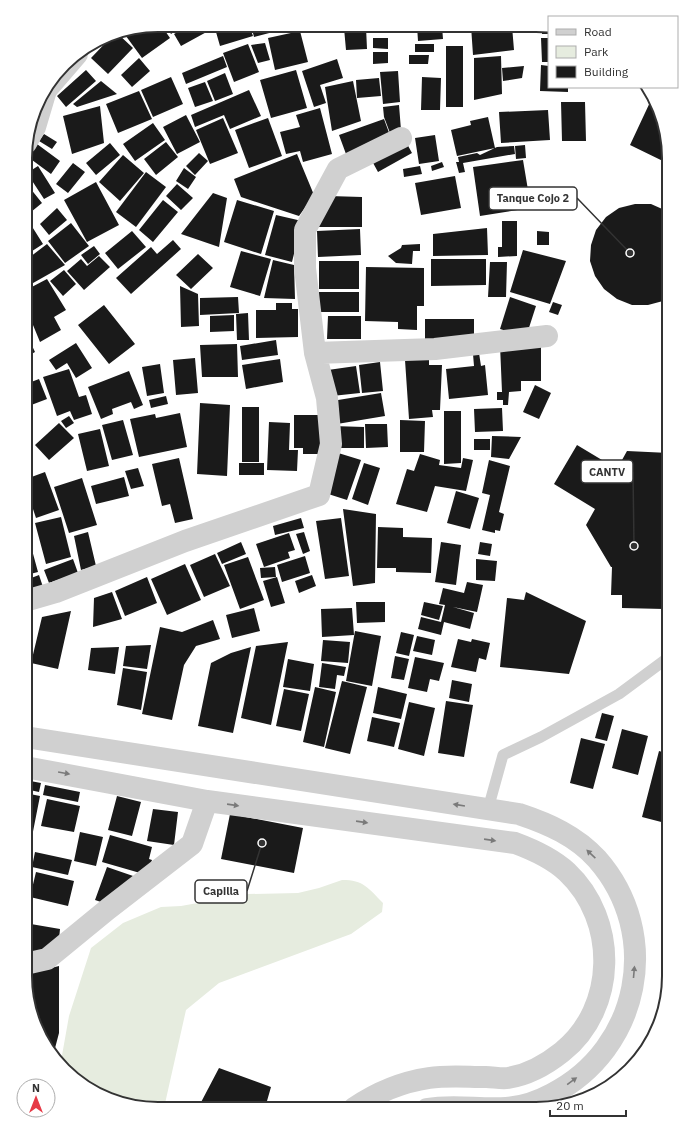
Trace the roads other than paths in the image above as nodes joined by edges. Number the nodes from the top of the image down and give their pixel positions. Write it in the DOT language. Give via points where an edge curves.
graph roads {
  1 [pos="401,138"];
  2 [pos="547,336"];
  3 [pos="315,353"];
  4 [pos="32,599"];
  5 [pos="662,662"];
  6 [pos="32,738"];
  7 [pos="32,768"];
  8 [pos="207,801"];
  9 [pos="488,809"];
  10 [pos="32,962"];
  11 [pos="362,1102"];
  12 [pos="532,1102"];
  1 -- 3 [label="street" via="338,169 305,230 305,268"];
  2 -- 3 [label="street" via="435,349"];
  3 -- 4 [label="street" via="327,398 331,444 319,495 185,541"];
  5 -- 9 [label="lane" via="619,694 503,755"];
  9 -- 6 [label="street, one-way"];
  7 -- 8 [label="street, one-way"];
  8 -- 10 [label="street" via="192,844 47,959"];
  8 -- 11 [label="street, one-way" via="514,843 534,850 567,872 592,904 604,942 603,982 598,1002 589,1020 563,1051 546,1064 508,1078 429,1078 386,1090"];
  12 -- 9 [label="street, one-way" via="571,1082 590,1067 618,1030 633,986 634,940 622,897 597,859 561,831 541,821 520,814"];
}
